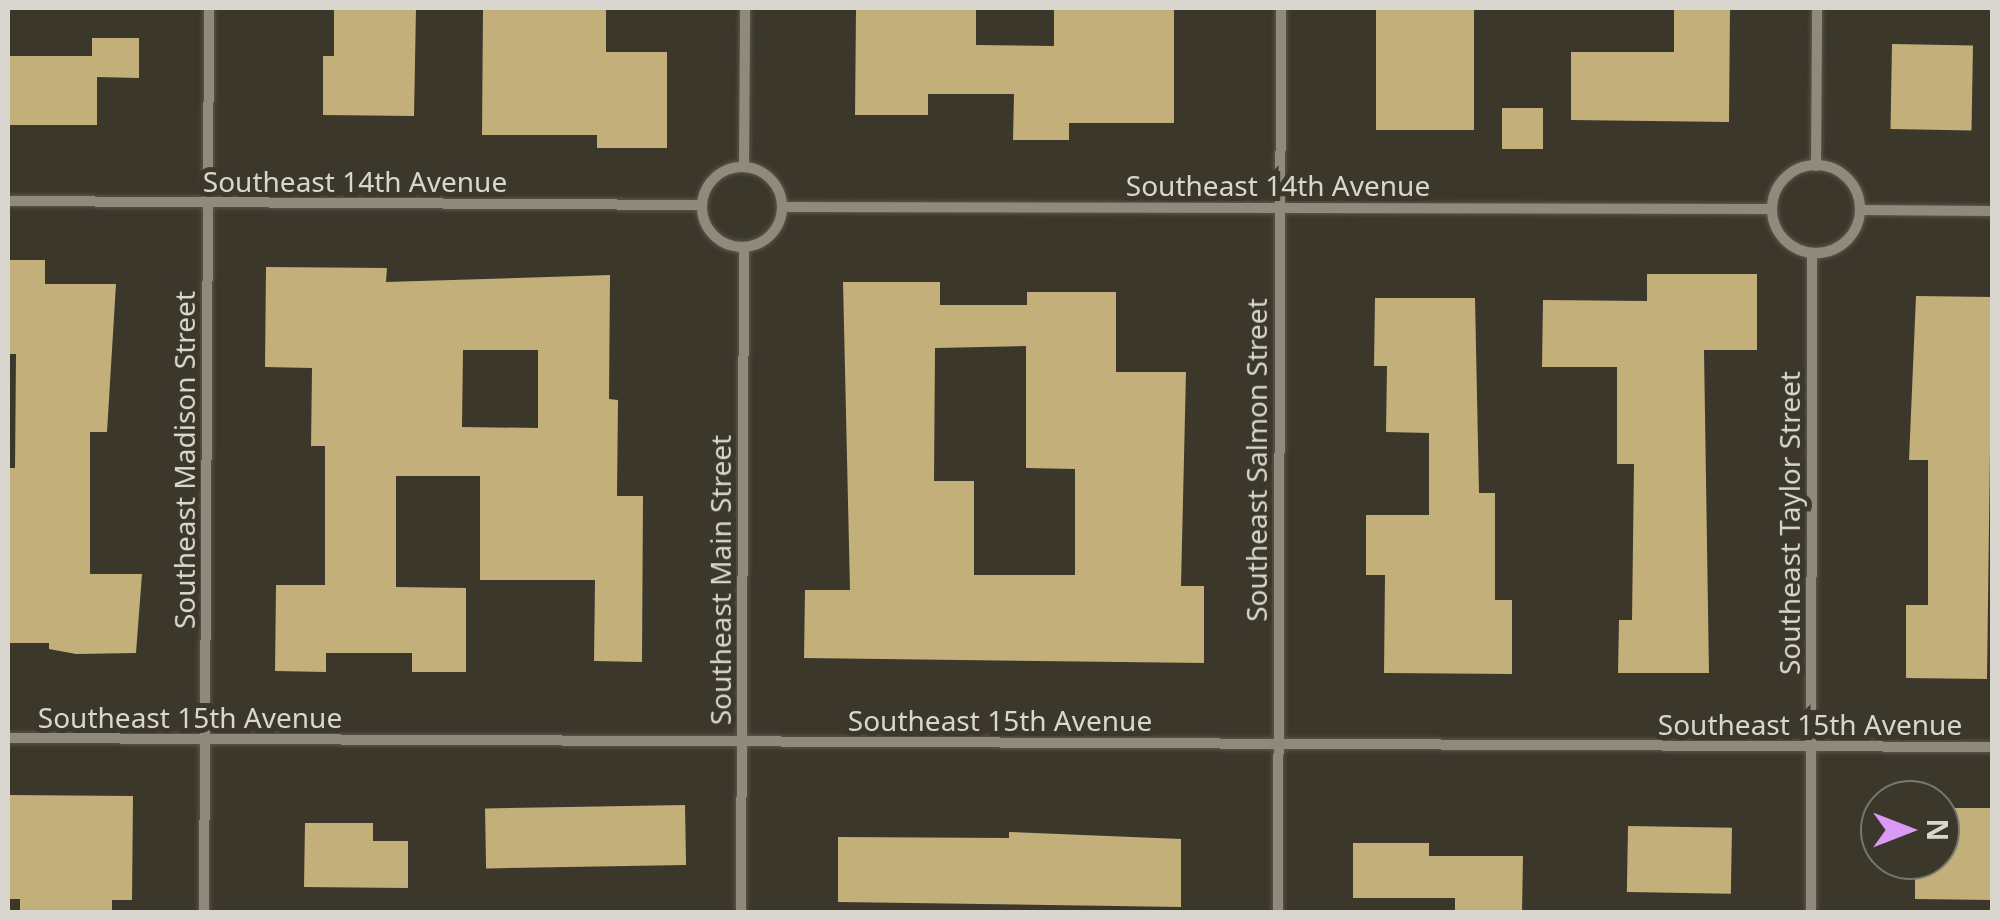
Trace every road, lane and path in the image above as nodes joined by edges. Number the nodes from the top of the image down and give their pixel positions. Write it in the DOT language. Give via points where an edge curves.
graph roads {
  1 [pos="209,8"];
  2 [pos="744,8"];
  3 [pos="1281,8"];
  4 [pos="1818,8"];
  5 [pos="744,166"];
  6 [pos="1816,166"];
  7 [pos="8,201"];
  8 [pos="207,202"];
  9 [pos="702,205"];
  10 [pos="783,207"];
  11 [pos="1278,207"];
  12 [pos="1772,210"];
  13 [pos="1860,210"];
  14 [pos="1992,210"];
  15 [pos="744,248"];
  16 [pos="1812,253"];
  17 [pos="8,738"];
  18 [pos="205,740"];
  19 [pos="741,742"];
  20 [pos="1278,744"];
  21 [pos="1812,746"];
  22 [pos="1992,747"];
  23 [pos="204,912"];
  24 [pos="741,912"];
  25 [pos="1278,912"];
  26 [pos="1811,912"];
  1 -- 8 [label="street, Southeast Madison Street"];
  2 -- 5 [label="street"];
  3 -- 11 [label="street, Southeast Salmon Street"];
  4 -- 6 [label="street"];
  5 -- 9 [label="street" via="713,179"];
  5 -- 10 [label="street" via="773,180"];
  6 -- 12 [label="street" via="1786,178"];
  6 -- 13 [label="street" via="1850,181"];
  7 -- 8 [label="street, Southeast 14th Avenue"];
  8 -- 9 [label="street, Southeast 14th Avenue"];
  8 -- 18 [label="street, Southeast Madison Street"];
  9 -- 15 [label="street" via="714,235"];
  10 -- 11 [label="street, Southeast 14th Avenue"];
  10 -- 15 [label="street" via="772,235"];
  11 -- 12 [label="street, Southeast 14th Avenue"];
  11 -- 20 [label="street, Southeast Salmon Street"];
  12 -- 16 [label="street" via="1787,242"];
  13 -- 14 [label="street"];
  13 -- 16 [label="street" via="1850,238"];
  15 -- 19 [label="street, Southeast Main Street"];
  16 -- 21 [label="street, Southeast Taylor Street"];
  17 -- 18 [label="street, Southeast 15th Avenue"];
  18 -- 19 [label="street, Southeast 15th Avenue"];
  18 -- 23 [label="street, Southeast Madison Street"];
  19 -- 20 [label="street, Southeast 15th Avenue"];
  19 -- 24 [label="street, Southeast Main Street"];
  20 -- 21 [label="street, Southeast 15th Avenue"];
  20 -- 25 [label="street, Southeast Salmon Street"];
  21 -- 22 [label="street, Southeast 15th Avenue"];
  21 -- 26 [label="street, Southeast Taylor Street"];
}
